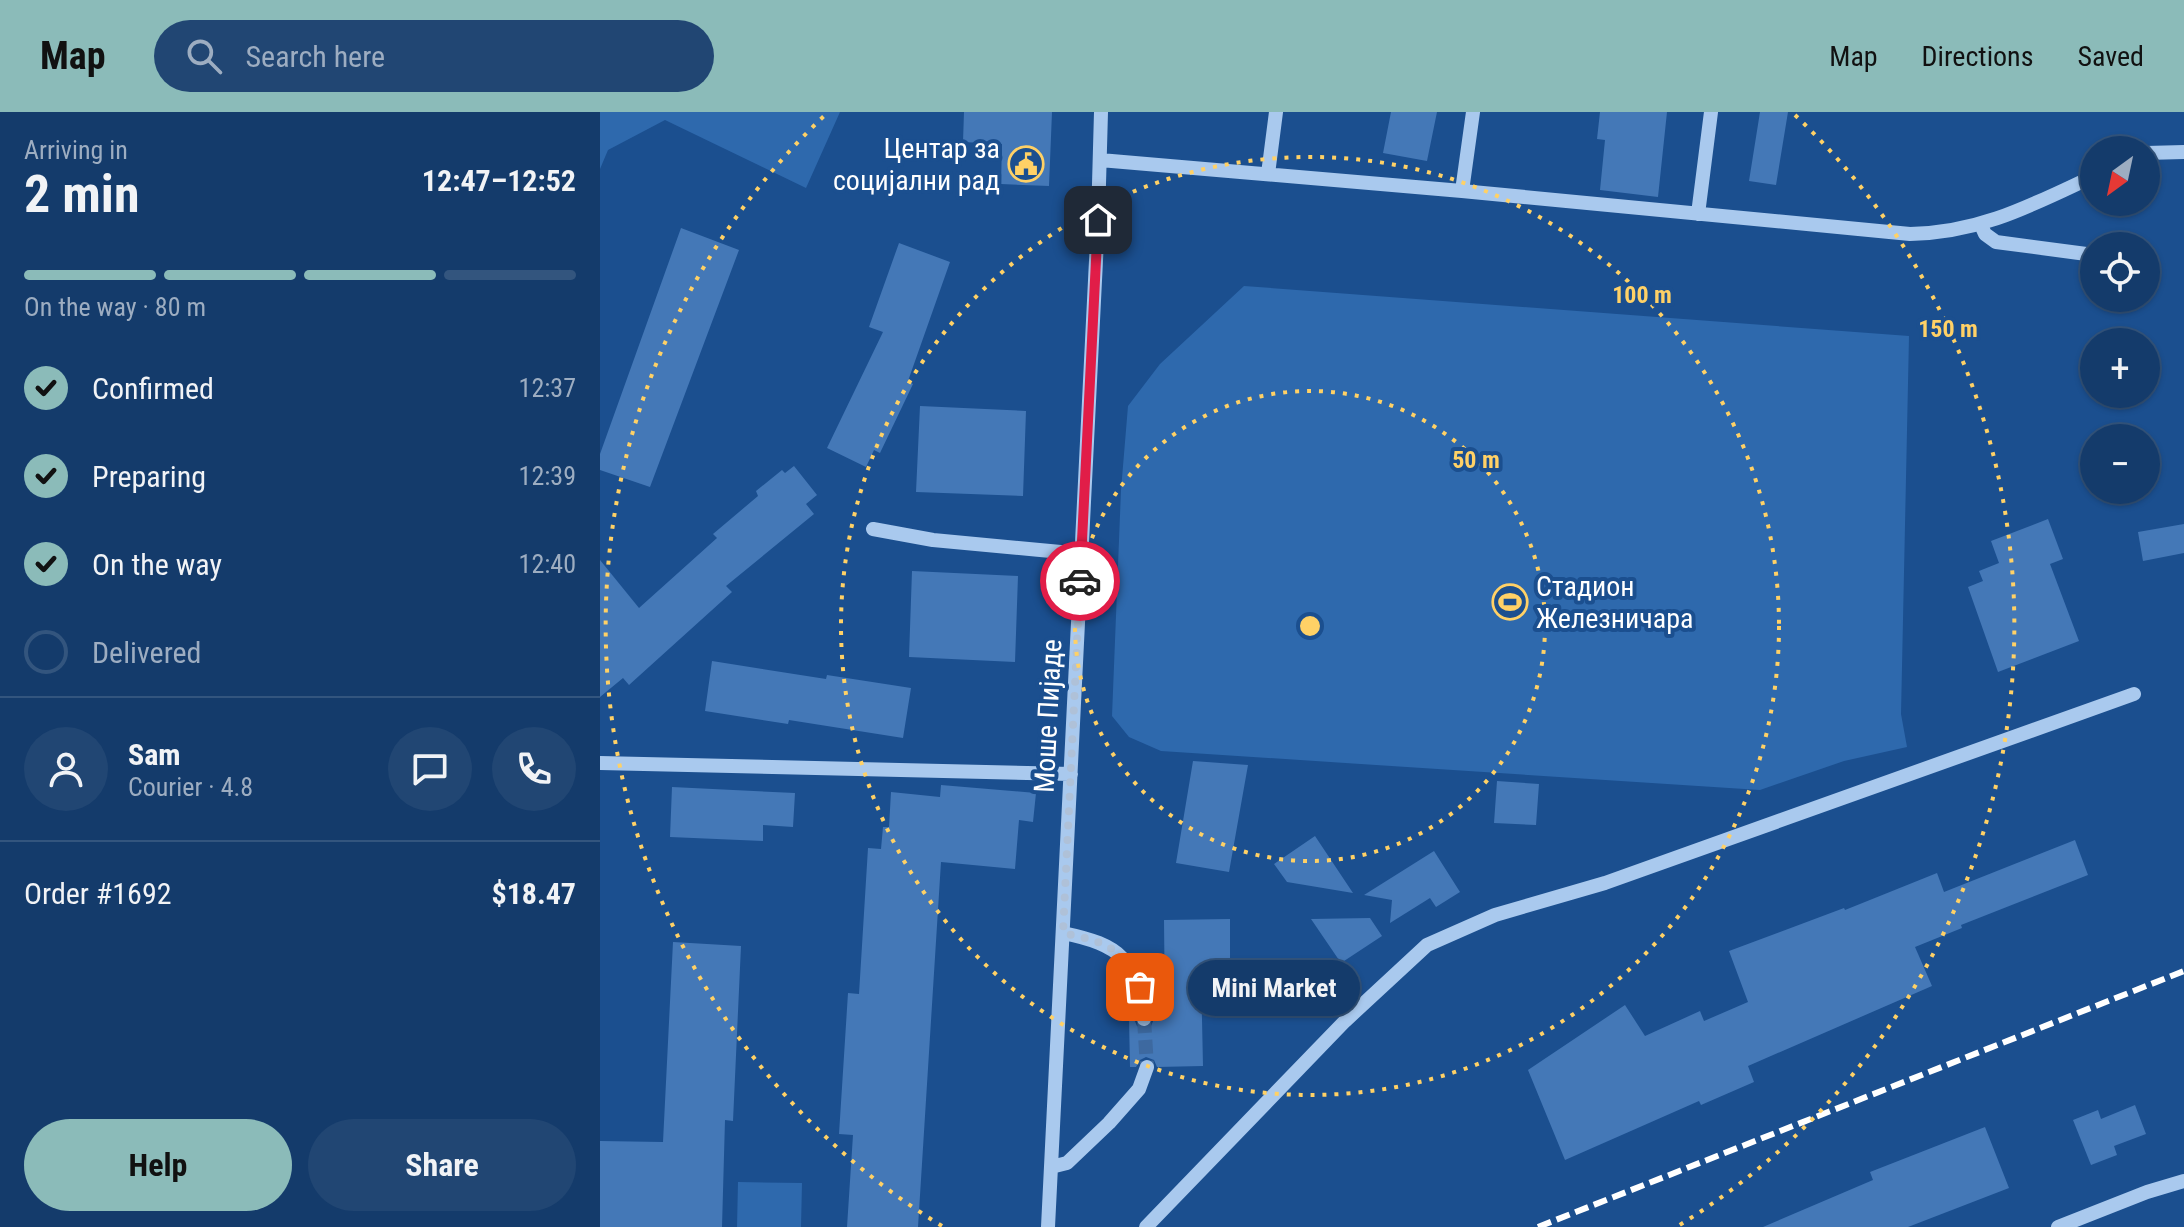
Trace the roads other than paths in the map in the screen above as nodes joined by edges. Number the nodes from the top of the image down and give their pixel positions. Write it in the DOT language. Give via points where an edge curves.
graph roads {
  1 [pos="1101,112"];
  2 [pos="1276,112"];
  3 [pos="1473,112"];
  4 [pos="1711,112"];
  5 [pos="2184,152"];
  6 [pos="2160,153"];
  7 [pos="1100,160"];
  8 [pos="1268,174"];
  9 [pos="2080,182"];
  10 [pos="1462,191"];
  11 [pos="1698,214"];
  12 [pos="1981,225"];
  13 [pos="2080,253"];
  14 [pos="873,529"];
  15 [pos="1082,554"];
  16 [pos="2134,694"];
  17 [pos="600,763"];
  18 [pos="1071,774"];
  19 [pos="1063,933"];
  20 [pos="1144,1019"];
  21 [pos="1147,1067"];
  22 [pos="1051,1167"];
  23 [pos="2184,1181"];
  24 [pos="1048,1227"];
  25 [pos="1146,1227"];
  26 [pos="2058,1227"];
  1 -- 7 [label="street, Моше Пијаде"];
  2 -- 8 [label="street"];
  3 -- 10 [label="street"];
  4 -- 11 [label="street"];
  5 -- 6 [label="street"];
  7 -- 8 [label="street"];
  7 -- 15 [label="street, Моше Пијаде"];
  8 -- 10 [label="street"];
  9 -- 12 [label="street"];
  10 -- 11 [label="street"];
  11 -- 12 [label="street" via="1910,234"];
  12 -- 13 [label="street" via="1996,242"];
  14 -- 15 [label="street"];
  15 -- 18 [label="street, Моше Пијаде"];
  16 -- 25 [label="street" via="1605,883 1495,915 1427,945 1345,1021"];
  17 -- 18 [label="street"];
  18 -- 19 [label="street, Моше Пијаде"];
  19 -- 20 [label="street" via="1098,940 1129,964 1140,987"];
  19 -- 22 [label="street, Моше Пијаде"];
  21 -- 22 [label="street" via="1139,1089 1109,1123 1067,1163"];
  22 -- 24 [label="street, Моше Пијаде"];
  23 -- 26 [label="street"];
}
